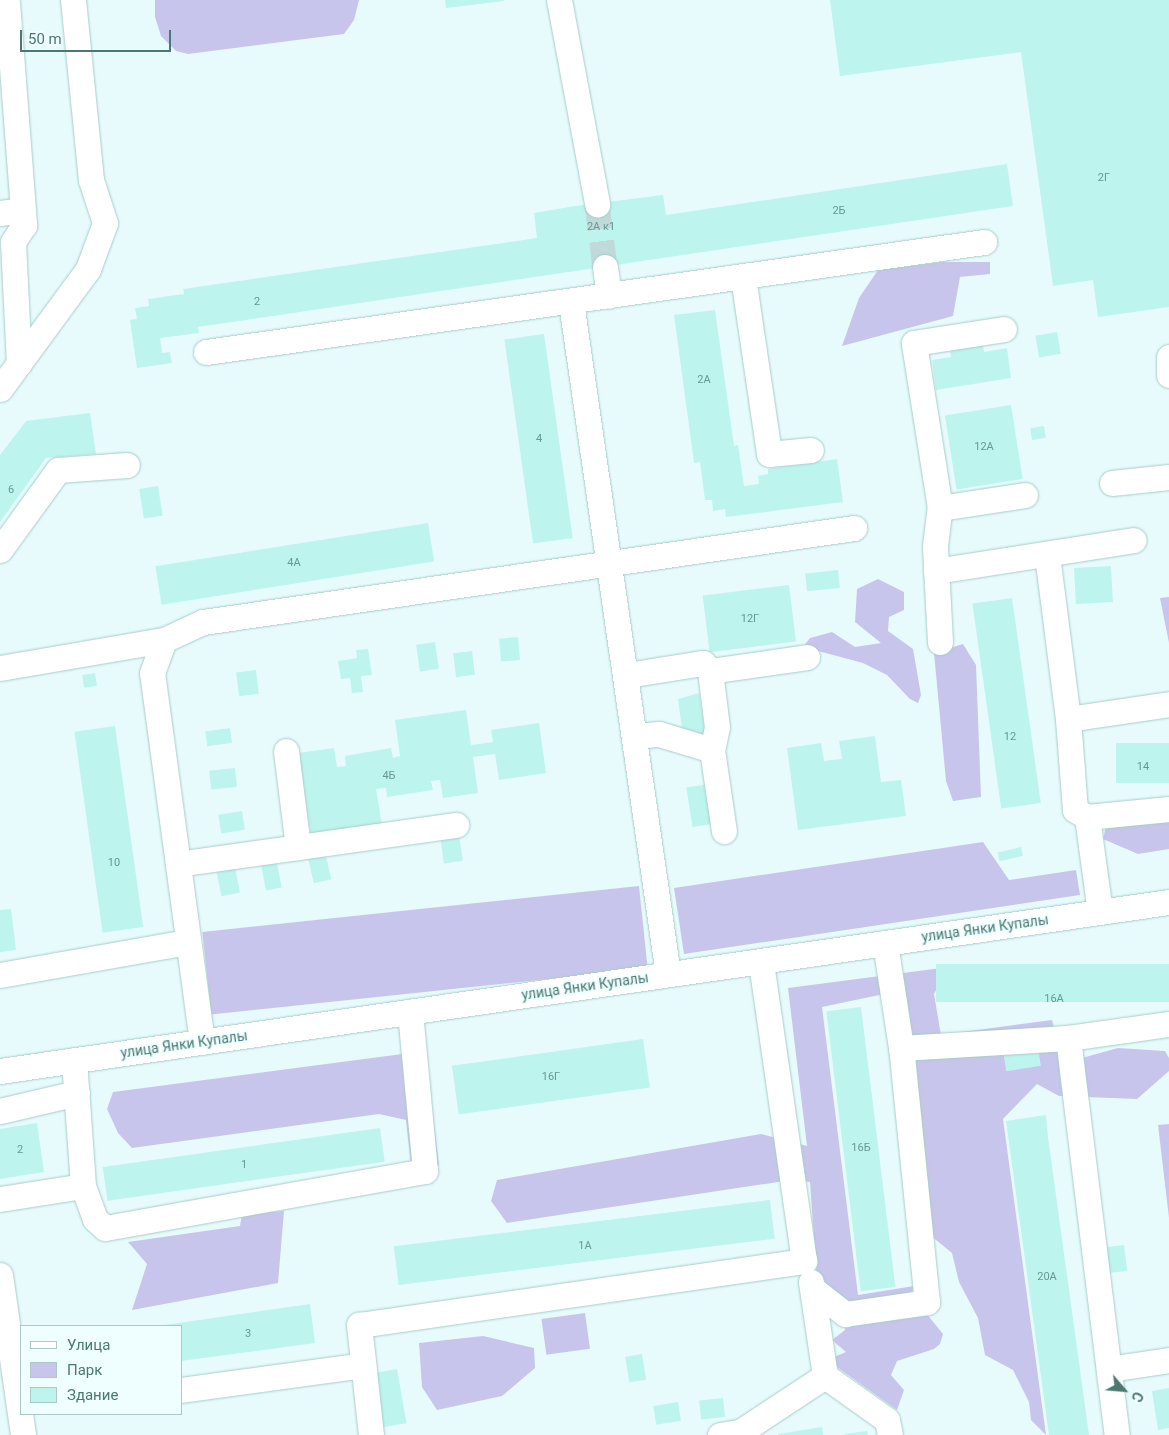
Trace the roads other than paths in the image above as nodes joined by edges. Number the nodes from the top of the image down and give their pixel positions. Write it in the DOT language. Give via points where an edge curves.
graph roads {
  1 [pos="73,0"];
  2 [pos="559,0"];
  3 [pos="11,2"];
  4 [pos="7,87"];
  5 [pos="597,204"];
  6 [pos="11,212"];
  7 [pos="984,242"];
  8 [pos="605,267"];
  9 [pos="743,277"];
  10 [pos="609,296"];
  11 [pos="570,302"];
  12 [pos="1004,329"];
  13 [pos="206,352"];
  14 [pos="1169,357"];
  15 [pos="19,364"];
  16 [pos="1169,375"];
  17 [pos="0,389"];
  18 [pos="811,450"];
  19 [pos="127,465"];
  20 [pos="1169,477"];
  21 [pos="1112,483"];
  22 [pos="1025,495"];
  23 [pos="940,508"];
  24 [pos="854,528"];
  25 [pos="1134,540"];
  26 [pos="0,550"];
  27 [pos="1048,555"];
  28 [pos="611,563"];
  29 [pos="936,571"];
  30 [pos="164,640"];
  31 [pos="940,642"];
  32 [pos="807,658"];
  33 [pos="0,668"];
  34 [pos="710,671"];
  35 [pos="627,675"];
  36 [pos="1169,704"];
  37 [pos="1068,719"];
  38 [pos="635,736"];
  39 [pos="712,750"];
  40 [pos="286,751"];
  41 [pos="1169,809"];
  42 [pos="1087,817"];
  43 [pos="456,825"];
  44 [pos="724,831"];
  45 [pos="298,847"];
  46 [pos="178,864"];
  47 [pos="1169,902"];
  48 [pos="1100,912"];
  49 [pos="188,942"];
  50 [pos="886,943"];
  51 [pos="761,961"];
  52 [pos="668,974"];
  53 [pos="0,975"];
  54 [pos="410,1012"];
  55 [pos="1169,1024"];
  56 [pos="1068,1038"];
  57 [pos="202,1042"];
  58 [pos="901,1048"];
  59 [pos="74,1060"];
  60 [pos="0,1071"];
  61 [pos="77,1093"];
  62 [pos="0,1110"];
  63 [pos="83,1186"];
  64 [pos="0,1199"];
  65 [pos="804,1261"];
  66 [pos="0,1275"];
  67 [pos="813,1289"];
  68 [pos="1169,1360"];
  69 [pos="363,1364"];
  70 [pos="1109,1369"];
  71 [pos="825,1376"];
  72 [pos="182,1390"];
  73 [pos="20,1414"];
  74 [pos="20,1415"];
  75 [pos="23,1435"];
  76 [pos="371,1435"];
  77 [pos="720,1435"];
  78 [pos="890,1435"];
  79 [pos="1117,1435"];
  1 -- 15 [label="street" via="91,180 106,223 88,269"];
  2 -- 5 [label="street"];
  3 -- 4 [label="street"];
  4 -- 6 [label="street"];
  6 -- 15 [label="street" via="24,225 13,242"];
  7 -- 9 [label="street"];
  8 -- 10 [label="street"];
  9 -- 10 [label="street"];
  9 -- 18 [label="street" via="769,454"];
  10 -- 11 [label="street"];
  11 -- 13 [label="street"];
  11 -- 28 [label="street"];
  12 -- 23 [label="street" via="914,343"];
  14 -- 16 [label="street"];
  15 -- 17 [label="street"];
  19 -- 26 [label="street" via="58,470"];
  20 -- 21 [label="street"];
  22 -- 23 [label="street"];
  23 -- 29 [label="street" via="935,546"];
  24 -- 28 [label="street"];
  25 -- 27 [label="street"];
  27 -- 29 [label="street"];
  27 -- 37 [label="street"];
  28 -- 30 [label="street" via="203,622"];
  28 -- 35 [label="street"];
  29 -- 31 [label="street"];
  30 -- 33 [label="street"];
  30 -- 46 [label="street" via="152,673"];
  32 -- 34 [label="street"];
  34 -- 35 [label="street" via="703,663"];
  34 -- 39 [label="street" via="717,727"];
  35 -- 38 [label="street"];
  36 -- 37 [label="street"];
  37 -- 42 [label="street" via="1074,810"];
  38 -- 39 [label="street" via="660,734"];
  38 -- 52 [label="street"];
  39 -- 44 [label="street"];
  40 -- 45 [label="street"];
  41 -- 42 [label="street"];
  42 -- 48 [label="street"];
  43 -- 45 [label="street"];
  45 -- 46 [label="street"];
  46 -- 49 [label="street"];
  47 -- 48 [label="street, улица Янки Купалы"];
  48 -- 50 [label="street, улица Янки Купалы"];
  49 -- 53 [label="street"];
  49 -- 57 [label="street"];
  50 -- 51 [label="street, улица Янки Купалы"];
  50 -- 58 [label="street"];
  51 -- 52 [label="street, улица Янки Купалы"];
  51 -- 65 [label="street"];
  52 -- 54 [label="street, улица Янки Купалы"];
  54 -- 57 [label="street, улица Янки Купалы"];
  54 -- 63 [label="street" via="425,1171 105,1228 95,1220"];
  55 -- 56 [label="street"];
  56 -- 58 [label="street"];
  56 -- 70 [label="street"];
  57 -- 59 [label="street, улица Янки Купалы"];
  58 -- 67 [label="street" via="928,1302 845,1314"];
  59 -- 60 [label="street, улица Янки Купалы"];
  59 -- 61 [label="street"];
  61 -- 62 [label="street"];
  61 -- 63 [label="street"];
  63 -- 64 [label="street"];
  65 -- 67 [label="street"];
  65 -- 69 [label="street" via="359,1325"];
  66 -- 73 [label="street"];
  67 -- 71 [label="street"];
  68 -- 70 [label="street"];
  69 -- 72 [label="street"];
  69 -- 76 [label="street"];
  70 -- 79 [label="street"];
  71 -- 77 [label="street" via="740,1432"];
  71 -- 78 [label="street" via="888,1420"];
  74 -- 75 [label="street"];
}
